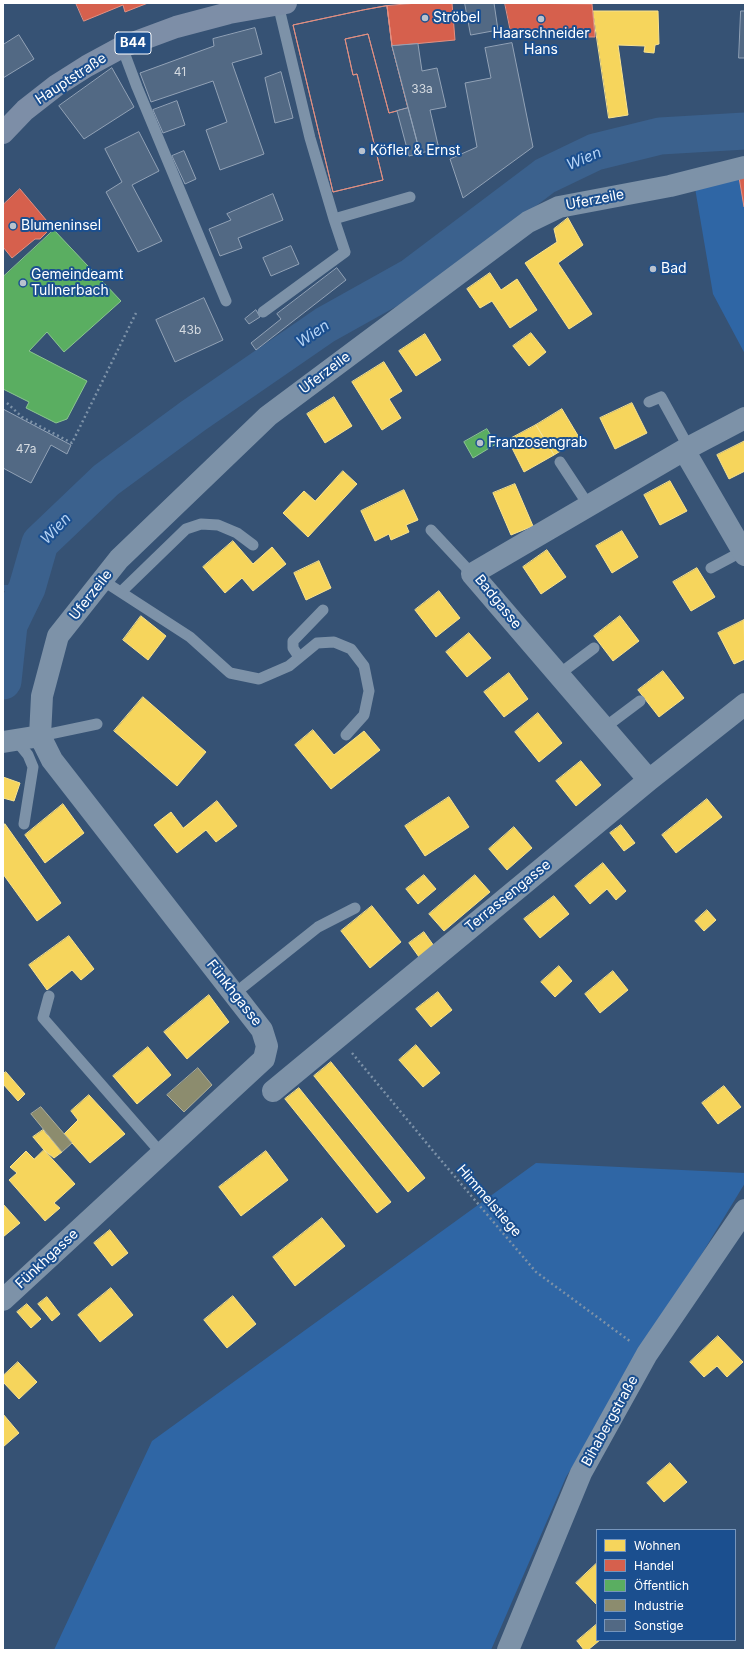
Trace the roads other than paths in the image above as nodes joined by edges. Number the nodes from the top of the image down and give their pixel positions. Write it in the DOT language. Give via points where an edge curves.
graph roads {
  1 [pos="282,4"];
  2 [pos="122,47"];
  3 [pos="3,133"];
  4 [pos="745,167"];
  5 [pos="410,197"];
  6 [pos="334,219"];
  7 [pos="226,301"];
  8 [pos="263,312"];
  9 [pos="649,402"];
  10 [pos="745,418"];
  11 [pos="686,449"];
  12 [pos="560,462"];
  13 [pos="589,506"];
  14 [pos="431,530"];
  15 [pos="252,545"];
  16 [pos="744,553"];
  17 [pos="712,568"];
  18 [pos="472,574"];
  19 [pos="102,580"];
  20 [pos="121,592"];
  21 [pos="323,610"];
  22 [pos="594,648"];
  23 [pos="299,657"];
  24 [pos="558,674"];
  25 [pos="640,701"];
  26 [pos="745,704"];
  27 [pos="97,724"];
  28 [pos="604,728"];
  29 [pos="346,735"];
  30 [pos="40,736"];
  31 [pos="9,740"];
  32 [pos="649,780"];
  33 [pos="24,824"];
  34 [pos="355,908"];
  35 [pos="234,994"];
  36 [pos="49,996"];
  37 [pos="273,1091"];
  38 [pos="162,1154"];
  39 [pos="745,1210"];
  40 [pos="3,1300"];
  41 [pos="508,1650"];
  1 -- 2 [label="main road, Hauptstraße / B44" via="229,13 176,27"];
  1 -- 6 [label="lane" via="310,138"];
  2 -- 3 [label="main road, Hauptstraße / B44" via="57,85 25,110"];
  2 -- 7 [label="lane"];
  4 -- 19 [label="street, Uferzeile" via="670,186 558,207 528,222 268,416 119,559"];
  5 -- 6 [label="lane"];
  6 -- 8 [label="lane" via="345,252"];
  9 -- 11 [label="lane" via="661,397"];
  10 -- 11 [label="street, Badgasse"];
  11 -- 13 [label="street, Badgasse"];
  11 -- 16 [label="street"];
  12 -- 13 [label="lane"];
  13 -- 18 [label="street, Badgasse"];
  14 -- 18 [label="lane"];
  15 -- 20 [label="lane" via="237,533 218,525 201,524 186,529"];
  16 -- 17 [label="lane"];
  18 -- 24 [label="street, Badgasse"];
  19 -- 20 [label="lane"];
  19 -- 30 [label="street, Uferzeile" via="58,636 42,696"];
  20 -- 23 [label="lane" via="190,637 230,673 259,678 289,666"];
  21 -- 23 [label="lane" via="293,641 293,648"];
  22 -- 24 [label="lane"];
  23 -- 29 [label="lane" via="318,644 334,642 350,649 364,666 369,691 364,715"];
  24 -- 28 [label="street, Badgasse"];
  25 -- 28 [label="lane"];
  26 -- 32 [label="street, Terrassengasse"];
  27 -- 30 [label="lane"];
  28 -- 32 [label="street, Badgasse"];
  30 -- 31 [label="street"];
  30 -- 35 [label="street, Fünkhgasse" via="52,760"];
  31 -- 33 [label="lane" via="28,755 33,767"];
  32 -- 37 [label="street, Terrassengasse"];
  34 -- 35 [label="lane" via="318,927"];
  35 -- 38 [label="street, Fünkhgasse" via="262,1030 268,1046 264,1059"];
  36 -- 38 [label="lane" via="43,1018"];
  38 -- 40 [label="street, Fünkhgasse"];
  39 -- 41 [label="street, Bihabergstraße" via="647,1354 581,1473"];
}
